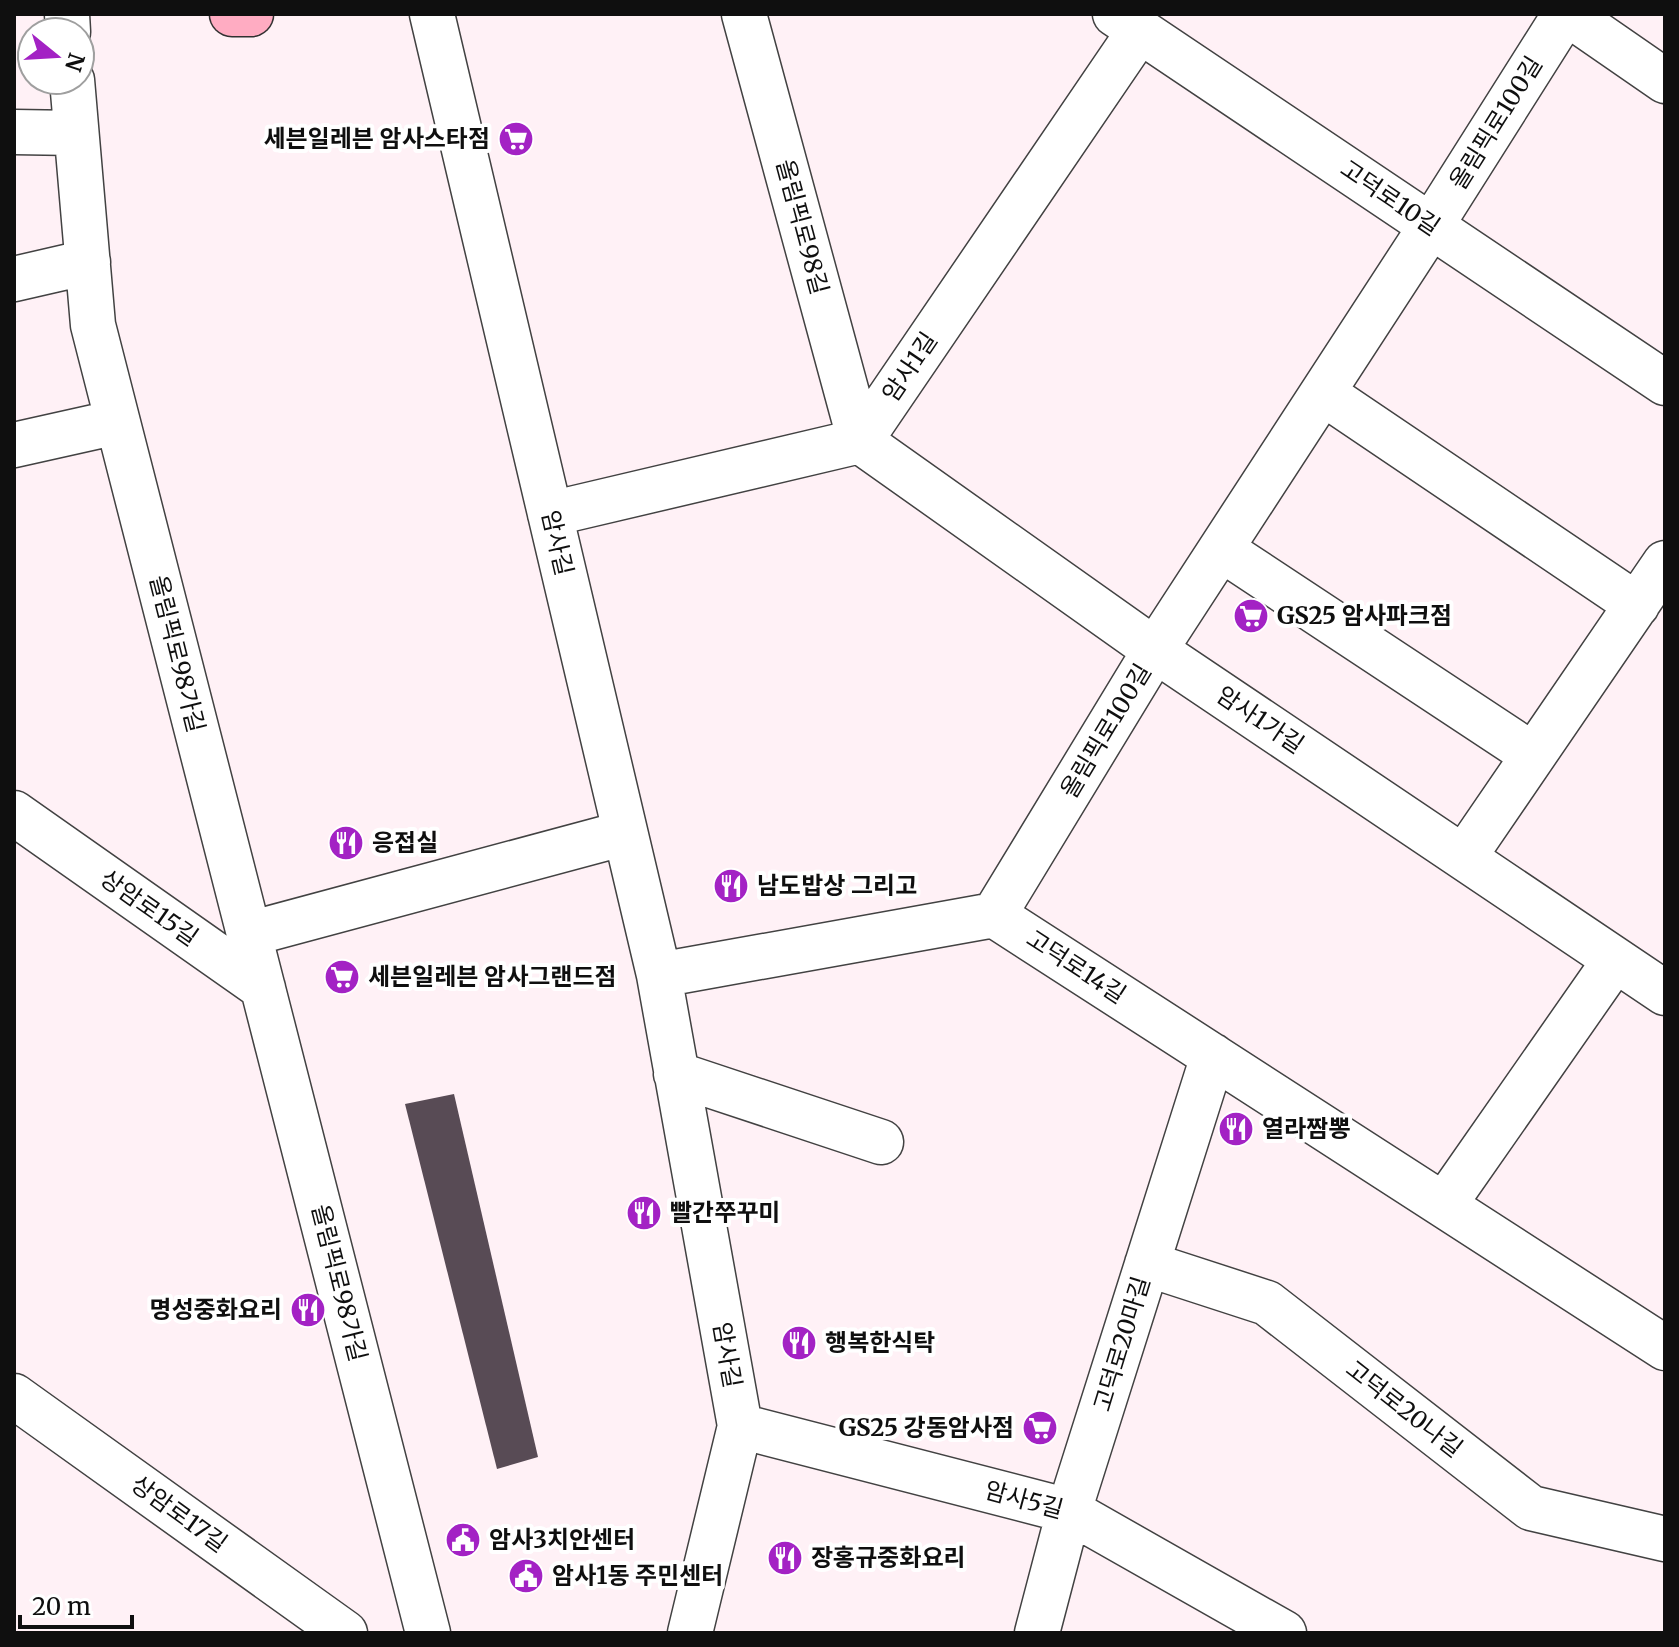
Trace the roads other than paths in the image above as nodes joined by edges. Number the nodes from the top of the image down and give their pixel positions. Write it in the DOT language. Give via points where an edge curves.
graph roads {
  1 [pos="232,14"];
  2 [pos="251,14"];
  3 [pos="432,14"];
  4 [pos="744,14"];
  5 [pos="1567,14"];
  6 [pos="1128,22"];
  7 [pos="1665,81"];
  8 [pos="73,96"];
  9 [pos="14,132"];
  10 [pos="76,133"];
  11 [pos="1431,226"];
  12 [pos="88,262"];
  13 [pos="14,279"];
  14 [pos="1665,383"];
  15 [pos="1323,393"];
  16 [pos="117,422"];
  17 [pos="860,441"];
  18 [pos="14,445"];
  19 [pos="550,514"];
  20 [pos="1221,549"];
  21 [pos="1665,563"];
  22 [pos="1637,605"];
  23 [pos="1155,650"];
  24 [pos="1533,755"];
  25 [pos="21,832"];
  26 [pos="625,833"];
  27 [pos="1464,857"];
  28 [pos="994,915"];
  29 [pos="249,934"];
  30 [pos="1615,960"];
  31 [pos="659,975"];
  32 [pos="263,988"];
  33 [pos="1665,993"];
  34 [pos="1213,1056"];
  35 [pos="676,1074"];
  36 [pos="881,1142"];
  37 [pos="1444,1205"];
  38 [pos="1147,1264"];
  39 [pos="1665,1348"];
  40 [pos="14,1396"];
  41 [pos="740,1426"];
  42 [pos="1069,1511"];
  43 [pos="1665,1539"];
  44 [pos="345,1633"];
  45 [pos="428,1633"];
  46 [pos="690,1633"];
  47 [pos="1037,1633"];
  48 [pos="1284,1633"];
  1 -- 2 [label="street"];
  3 -- 19 [label="street, 암사길"];
  4 -- 17 [label="street, 올림픽로98길"];
  5 -- 7 [label="street"];
  5 -- 11 [label="street, 올림픽로100길"];
  6 -- 11 [label="street, 고덕로10길"];
  6 -- 17 [label="street, 암사1길"];
  8 -- 10 [label="street, 올림픽로98가길"];
  9 -- 10 [label="street"];
  10 -- 12 [label="street, 올림픽로98가길"];
  11 -- 14 [label="street, 고덕로10길"];
  11 -- 15 [label="street, 올림픽로100길"];
  12 -- 13 [label="street"];
  12 -- 16 [label="street, 올림픽로98가길" via="93,325"];
  15 -- 20 [label="street, 올림픽로100길"];
  15 -- 22 [label="street"];
  16 -- 18 [label="street"];
  16 -- 29 [label="street, 올림픽로98가길"];
  17 -- 19 [label="street"];
  17 -- 23 [label="street, 암사1가길"];
  19 -- 26 [label="street, 암사길"];
  20 -- 23 [label="street, 올림픽로100길"];
  20 -- 24 [label="street"];
  21 -- 22 [label="street"];
  22 -- 24 [label="street"];
  23 -- 27 [label="street, 암사1가길"];
  23 -- 28 [label="street, 올림픽로100길"];
  24 -- 27 [label="street"];
  25 -- 32 [label="street, 상암로15길"];
  26 -- 29 [label="street"];
  26 -- 31 [label="street, 암사길"];
  27 -- 30 [label="street, 암사1가길"];
  28 -- 31 [label="street"];
  28 -- 34 [label="street, 고덕로14길"];
  29 -- 32 [label="street, 올림픽로98가길"];
  30 -- 33 [label="street, 암사1가길"];
  30 -- 37 [label="street"];
  31 -- 35 [label="street, 암사길"];
  32 -- 45 [label="street, 올림픽로98가길"];
  34 -- 37 [label="street, 고덕로14길"];
  34 -- 38 [label="street, 고덕로20마길"];
  35 -- 36 [label="street"];
  35 -- 41 [label="street, 암사길"];
  37 -- 39 [label="street, 고덕로14길"];
  38 -- 42 [label="street, 고덕로20마길"];
  38 -- 43 [label="street, 고덕로20나길" via="1267,1303 1531,1508"];
  40 -- 44 [label="street, 상암로17길"];
  41 -- 42 [label="street, 암사5길"];
  41 -- 46 [label="street, 암사길"];
  42 -- 47 [label="street, 고덕로20마길"];
  42 -- 48 [label="street, 암사5길"];
}
